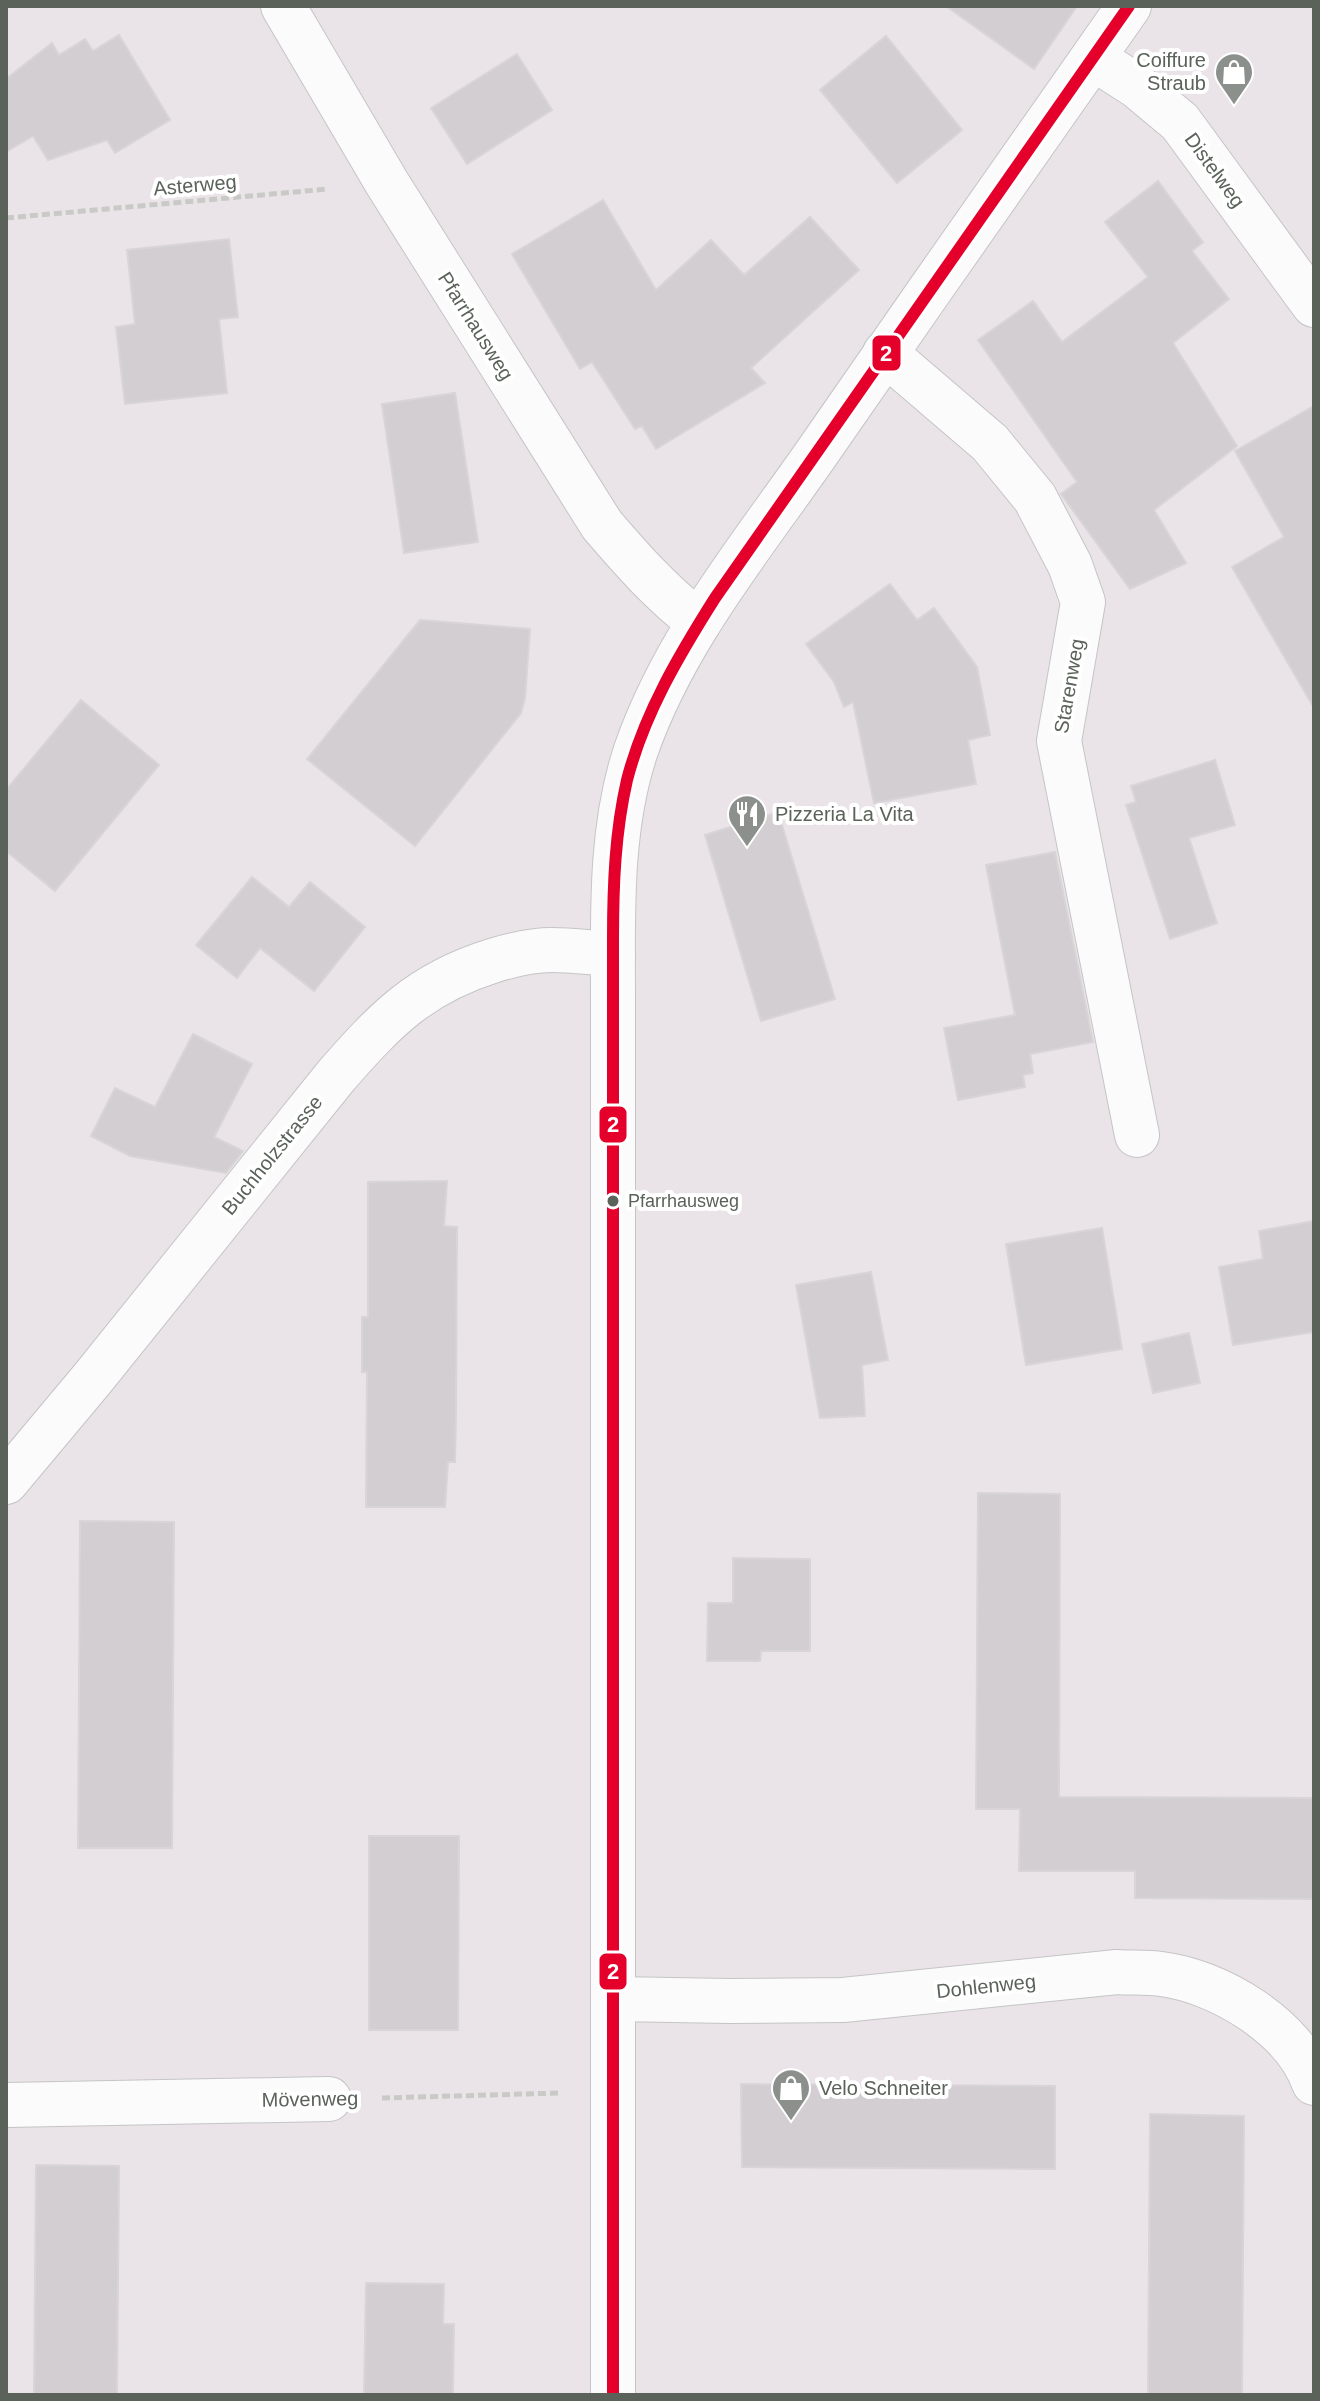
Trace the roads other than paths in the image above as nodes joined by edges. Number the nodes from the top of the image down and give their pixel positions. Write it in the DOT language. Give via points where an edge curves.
graph roads {
  1 [pos="283,6"];
  2 [pos="1129,6"];
  3 [pos="1093,58"];
  4 [pos="1314,305"];
  5 [pos="885,353"];
  6 [pos="699,622"];
  7 [pos="613,954"];
  8 [pos="1137,1135"];
  9 [pos="13,1460"];
  10 [pos="615,1999"];
  11 [pos="1314,2083"];
  12 [pos="329,2099"];
  13 [pos="6,2105"];
  14 [pos="613,2395"];
  1 -- 6 [label="street, Pfarrhausweg" via="387,183 602,525 633,562"];
  2 -- 3 [label="street"];
  3 -- 4 [label="street, Distelweg" via="1180,122"];
  3 -- 5 [label="street"];
  5 -- 6 [label="street"];
  5 -- 8 [label="street, Starenweg" via="990,443 1035,498 1083,602 1059,741"];
  6 -- 7 [label="street" via="636,751 618,841"];
  7 -- 9 [label="street, Buchholzstrasse" via="516,954 444,979 402,1007 336,1076 93,1378"];
  7 -- 10 [label="street"];
  10 -- 11 [label="street, Dohlenweg" via="843,2000 1117,1972 1162,1974 1207,1985 1264,2018 1291,2046"];
  10 -- 14 [label="street"];
  12 -- 13 [label="street, Mövenweg"];
}
